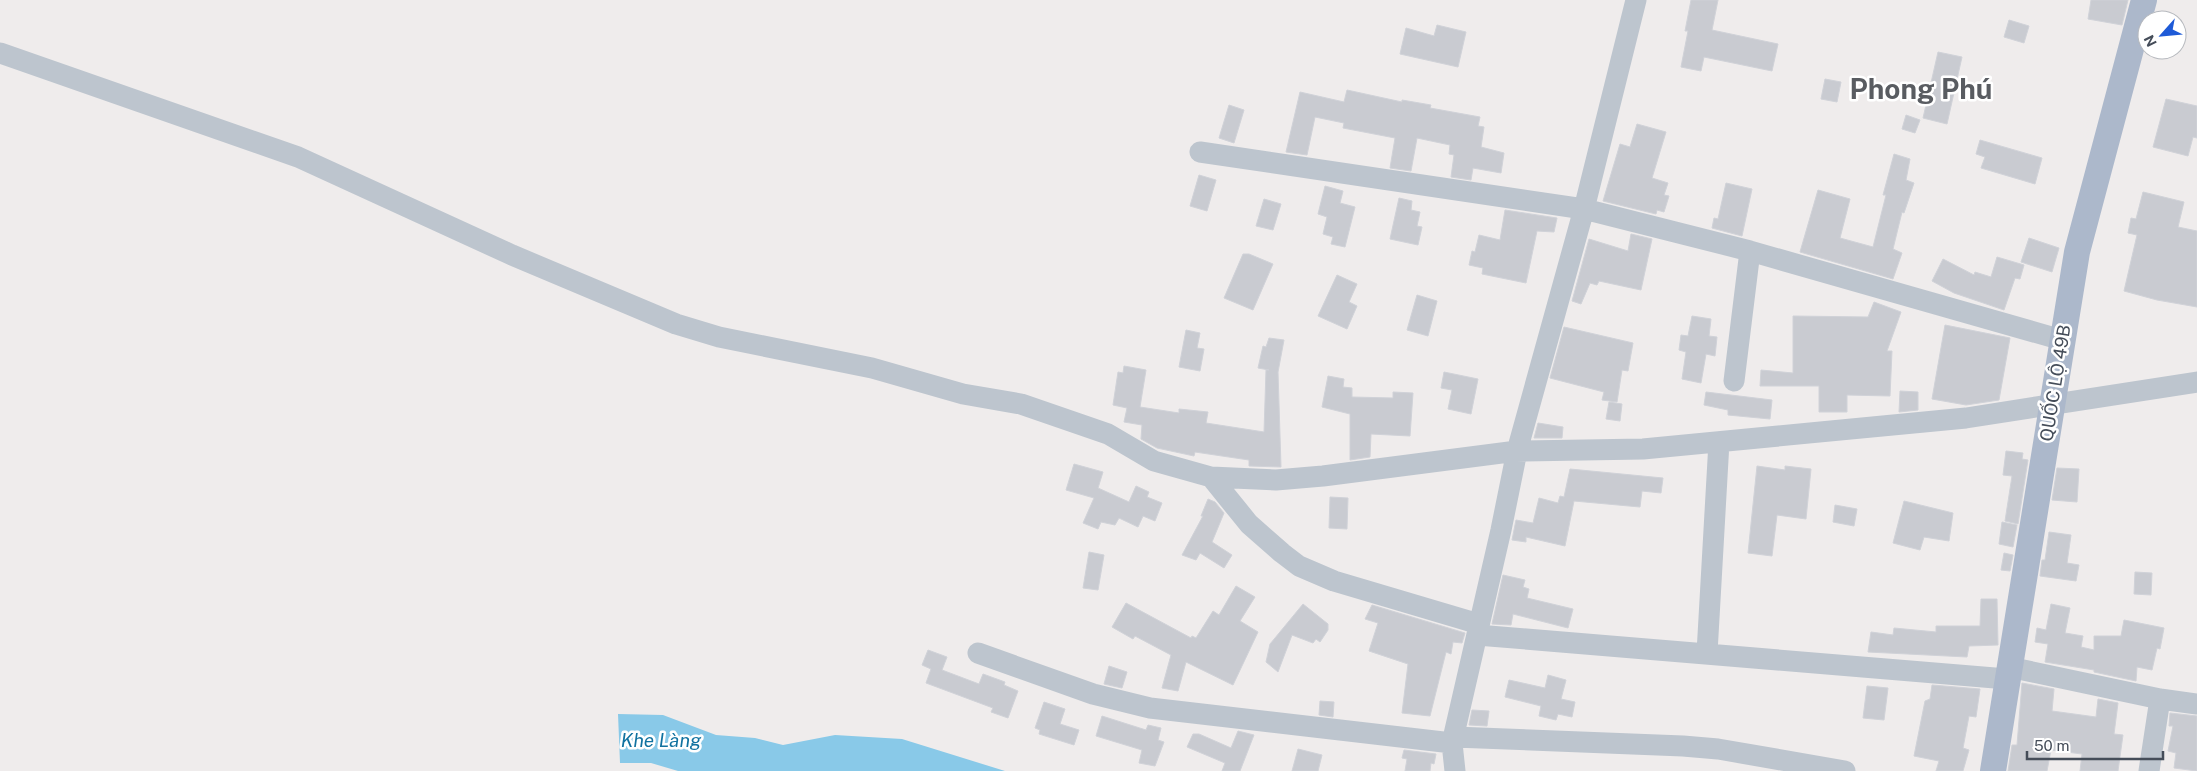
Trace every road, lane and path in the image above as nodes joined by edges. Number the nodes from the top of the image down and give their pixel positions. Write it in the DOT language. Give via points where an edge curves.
graph roads {
  1 [pos="1636,0"];
  2 [pos="2144,0"];
  3 [pos="0,53"];
  4 [pos="1200,152"];
  5 [pos="1584,209"];
  6 [pos="1750,251"];
  7 [pos="2062,340"];
  8 [pos="1734,381"];
  9 [pos="2197,382"];
  10 [pos="2051,405"];
  11 [pos="1719,442"];
  12 [pos="1517,451"];
  13 [pos="1212,477"];
  14 [pos="1478,629"];
  15 [pos="978,653"];
  16 [pos="1708,653"];
  17 [pos="2008,673"];
  18 [pos="2160,699"];
  19 [pos="2197,704"];
  20 [pos="1453,740"];
  21 [pos="1456,771"];
  22 [pos="1845,771"];
  23 [pos="1992,771"];
  24 [pos="2149,771"];
  1 -- 5 [label="street"];
  2 -- 7 [label="main road, QUỐC LỘ 49B" via="2077,252"];
  3 -- 13 [label="street" via="298,158 512,255 676,324 719,337 872,368 963,394 1020,404 1108,434 1154,461"];
  4 -- 5 [label="street"];
  5 -- 6 [label="street"];
  5 -- 12 [label="street"];
  6 -- 7 [label="street"];
  6 -- 8 [label="street"];
  7 -- 10 [label="main road, QUỐC LỘ 49B"];
  9 -- 10 [label="street"];
  10 -- 11 [label="street" via="1966,418"];
  10 -- 17 [label="main road, QUỐC LỘ 49B"];
  11 -- 12 [label="street" via="1643,449"];
  11 -- 16 [label="street"];
  12 -- 13 [label="street" via="1323,476 1276,480"];
  12 -- 14 [label="street"];
  13 -- 14 [label="street" via="1249,524 1299,566 1334,581"];
  14 -- 16 [label="street"];
  14 -- 20 [label="street"];
  15 -- 20 [label="street" via="1093,694 1150,708"];
  16 -- 17 [label="street"];
  17 -- 18 [label="street"];
  17 -- 23 [label="main road, QUỐC LỘ 49B"];
  18 -- 19 [label="street"];
  18 -- 24 [label="street"];
  20 -- 21 [label="street"];
  20 -- 22 [label="street" via="1683,746"];
}
